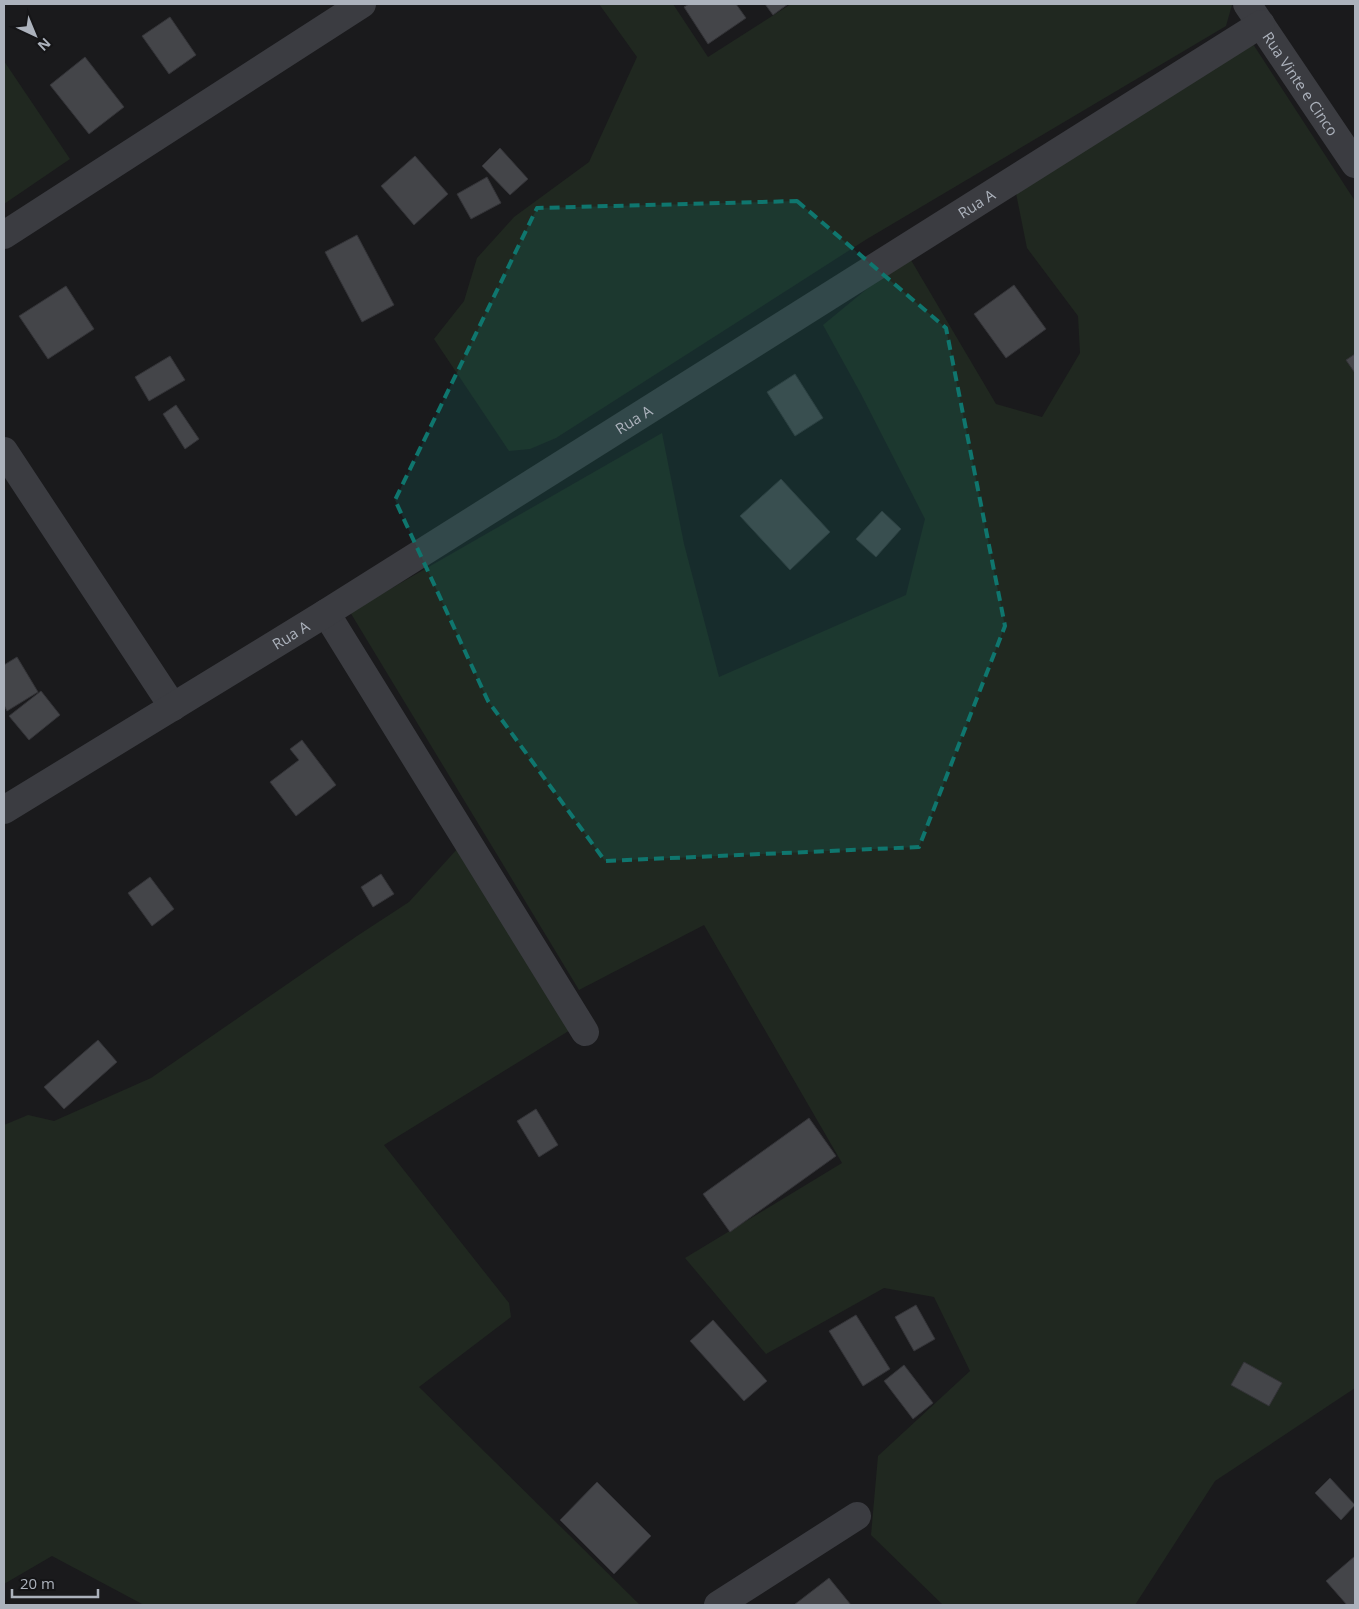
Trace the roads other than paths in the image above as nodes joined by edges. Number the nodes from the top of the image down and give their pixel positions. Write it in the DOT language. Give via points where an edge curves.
graph roads {
  1 [pos="362,4"];
  2 [pos="1254,14"];
  3 [pos="1355,164"];
  4 [pos="4,235"];
  5 [pos="4,451"];
  6 [pos="326,613"];
  7 [pos="173,707"];
  8 [pos="4,810"];
  9 [pos="585,1032"];
  10 [pos="857,1516"];
  11 [pos="718,1605"];
  1 -- 4 [label="street"];
  2 -- 3 [label="street, Rua Vinte e Cinco"];
  2 -- 6 [label="street, Rua A"];
  5 -- 7 [label="street"];
  6 -- 7 [label="street, Rua A"];
  6 -- 9 [label="street"];
  7 -- 8 [label="street, Rua A"];
  10 -- 11 [label="street"];
}
